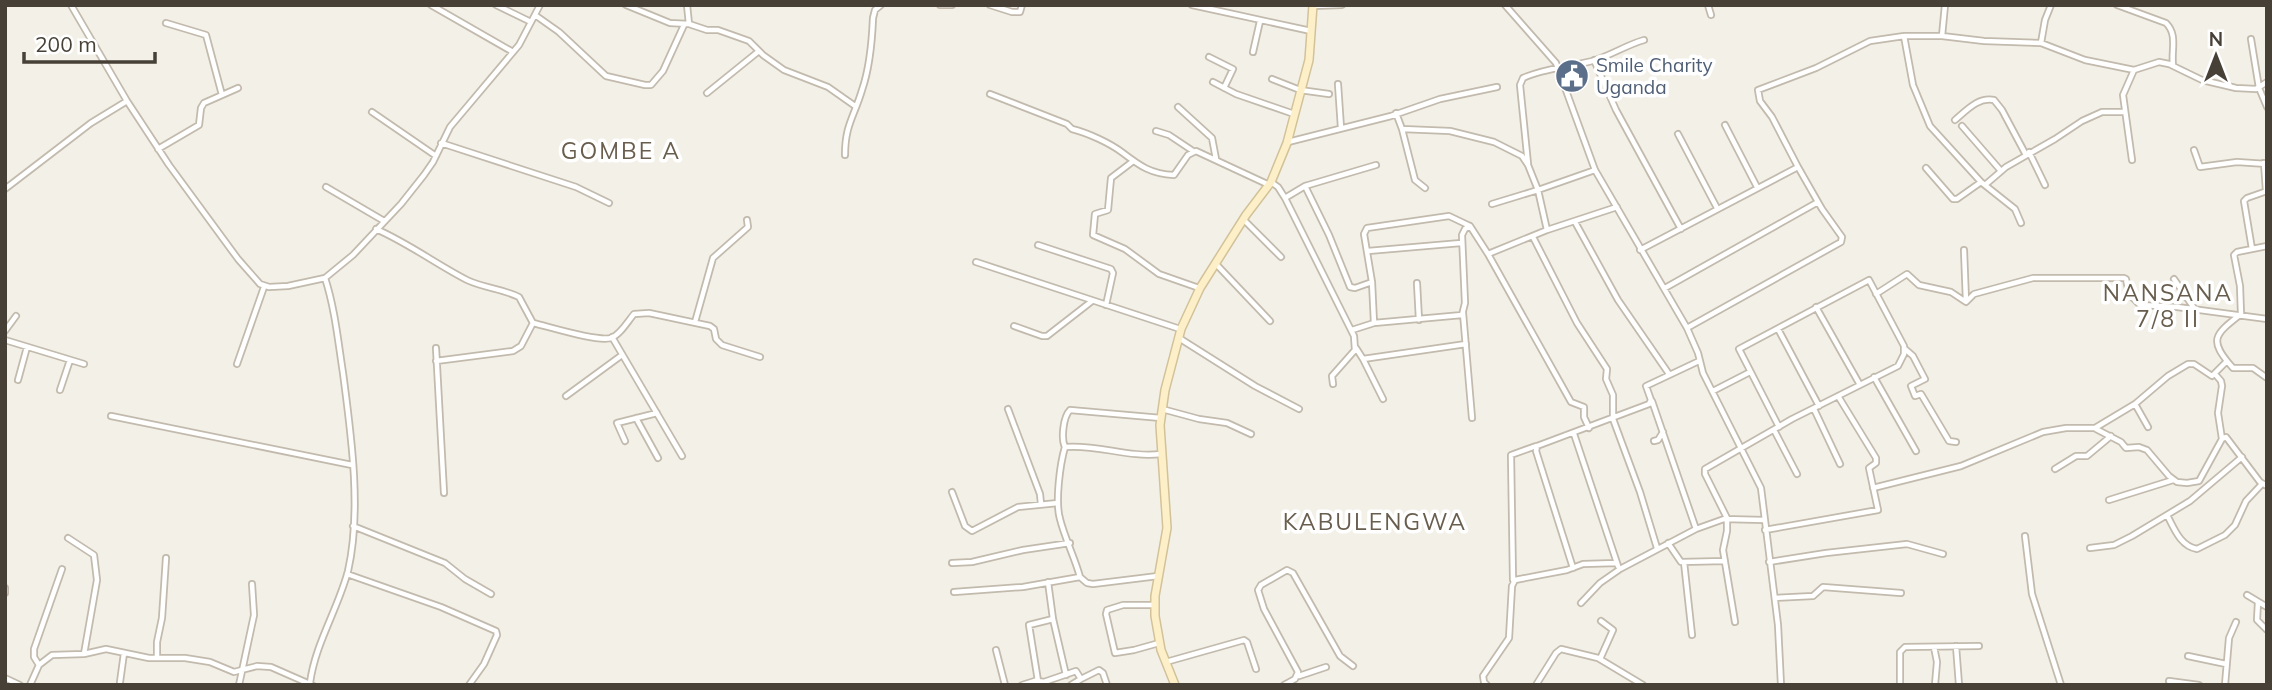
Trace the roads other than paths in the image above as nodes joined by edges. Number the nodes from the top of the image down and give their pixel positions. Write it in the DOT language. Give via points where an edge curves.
graph roads {
  1 [pos="71,5"];
  2 [pos="431,5"];
  3 [pos="496,5"];
  4 [pos="540,5"];
  5 [pos="626,5"];
  6 [pos="687,5"];
  7 [pos="881,5"];
  8 [pos="940,5"];
  9 [pos="952,5"];
  10 [pos="990,5"];
  11 [pos="1022,5"];
  12 [pos="1192,5"];
  13 [pos="1342,5"];
  14 [pos="1505,5"];
  15 [pos="1708,5"];
  16 [pos="1945,5"];
  17 [pos="2051,5"];
  18 [pos="2117,5"];
  19 [pos="1313,6"];
  20 [pos="505,7"];
  21 [pos="535,15"];
  22 [pos="1711,15"];
  23 [pos="1260,21"];
  24 [pos="531,22"];
  25 [pos="166,23"];
  26 [pos="687,24"];
  27 [pos="1311,31"];
  28 [pos="1904,36"];
  29 [pos="1942,36"];
  30 [pos="2251,39"];
  31 [pos="1644,40"];
  32 [pos="2041,43"];
  33 [pos="759,51"];
  34 [pos="513,52"];
  35 [pos="1252,52"];
  36 [pos="1209,57"];
  37 [pos="1594,60"];
  38 [pos="2173,65"];
  39 [pos="1557,67"];
  40 [pos="2134,70"];
  41 [pos="1272,79"];
  42 [pos="1213,82"];
  43 [pos="2267,82"];
  44 [pos="1338,84"];
  45 [pos="1497,87"];
  46 [pos="238,88"];
  47 [pos="1224,88"];
  48 [pos="2259,88"];
  49 [pos="1300,90"];
  50 [pos="707,93"];
  51 [pos="990,94"];
  52 [pos="1329,94"];
  53 [pos="222,95"];
  54 [pos="127,101"];
  55 [pos="855,106"];
  56 [pos="1178,107"];
  57 [pos="2267,107"];
  58 [pos="372,112"];
  59 [pos="1396,113"];
  60 [pos="2125,113"];
  61 [pos="1295,114"];
  62 [pos="1955,120"];
  63 [pos="1725,125"];
  64 [pos="1962,126"];
  65 [pos="1341,128"];
  66 [pos="1402,129"];
  67 [pos="1156,131"];
  68 [pos="1678,134"];
  69 [pos="441,143"];
  70 [pos="1287,143"];
  71 [pos="158,149"];
  72 [pos="2194,150"];
  73 [pos="1193,151"];
  74 [pos="2027,153"];
  75 [pos="845,155"];
  76 [pos="436,156"];
  77 [pos="1216,159"];
  78 [pos="2132,160"];
  79 [pos="1132,162"];
  80 [pos="2265,164"];
  81 [pos="1376,165"];
  82 [pos="1528,165"];
  83 [pos="1798,167"];
  84 [pos="1926,168"];
  85 [pos="1595,170"];
  86 [pos="2001,171"];
  87 [pos="1269,183"];
  88 [pos="1983,183"];
  89 [pos="2045,185"];
  90 [pos="1305,186"];
  91 [pos="327,187"];
  92 [pos="1757,187"];
  93 [pos="1425,188"];
  94 [pos="5,189"];
  95 [pos="1538,190"];
  96 [pos="2266,191"];
  97 [pos="1285,198"];
  98 [pos="609,202"];
  99 [pos="1818,202"];
  100 [pos="1492,204"];
  101 [pos="1617,207"];
  102 [pos="1717,208"];
  103 [pos="1243,219"];
  104 [pos="747,220"];
  105 [pos="384,221"];
  106 [pos="1575,222"];
  107 [pos="2021,223"];
  108 [pos="1470,226"];
  109 [pos="376,229"];
  110 [pos="1681,229"];
  111 [pos="1547,230"];
  112 [pos="1533,237"];
  113 [pos="1461,243"];
  114 [pos="1038,245"];
  115 [pos="2267,246"];
  116 [pos="2252,249"];
  117 [pos="1640,250"];
  118 [pos="1964,250"];
  119 [pos="1368,251"];
  120 [pos="1488,254"];
  121 [pos="1281,257"];
  122 [pos="976,262"];
  123 [pos="1216,264"];
  124 [pos="325,278"];
  125 [pos="2174,279"];
  126 [pos="1372,282"];
  127 [pos="1417,283"];
  128 [pos="264,287"];
  129 [pos="1200,288"];
  130 [pos="1665,288"];
  131 [pos="1876,295"];
  132 [pos="1093,301"];
  133 [pos="1966,302"];
  134 [pos="1106,305"];
  135 [pos="1816,307"];
  136 [pos="2194,309"];
  137 [pos="1463,312"];
  138 [pos="2241,314"];
  139 [pos="16,316"];
  140 [pos="2267,319"];
  141 [pos="1419,320"];
  142 [pos="1270,321"];
  143 [pos="695,322"];
  144 [pos="533,323"];
  145 [pos="1374,324"];
  146 [pos="1014,326"];
  147 [pos="1686,328"];
  148 [pos="1181,329"];
  149 [pos="1778,329"];
  150 [pos="1352,330"];
  151 [pos="5,331"];
  152 [pos="612,337"];
  153 [pos="1178,338"];
  154 [pos="5,340"];
  155 [pos="1466,344"];
  156 [pos="27,347"];
  157 [pos="436,348"];
  158 [pos="1356,348"];
  159 [pos="1905,348"];
  160 [pos="622,355"];
  161 [pos="760,357"];
  162 [pos="1363,359"];
  163 [pos="70,360"];
  164 [pos="436,361"];
  165 [pos="1699,361"];
  166 [pos="2227,361"];
  167 [pos="85,364"];
  168 [pos="237,364"];
  169 [pos="1750,372"];
  170 [pos="1669,374"];
  171 [pos="2215,374"];
  172 [pos="1874,377"];
  173 [pos="2267,379"];
  174 [pos="18,380"];
  175 [pos="1333,384"];
  176 [pos="1860,385"];
  177 [pos="60,390"];
  178 [pos="1713,391"];
  179 [pos="566,396"];
  180 [pos="1838,396"];
  181 [pos="1383,399"];
  182 [pos="1651,400"];
  183 [pos="2134,404"];
  184 [pos="1816,407"];
  185 [pos="1008,409"];
  186 [pos="1161,409"];
  187 [pos="1299,409"];
  188 [pos="657,414"];
  189 [pos="111,416"];
  190 [pos="636,418"];
  191 [pos="1161,418"];
  192 [pos="1472,418"];
  193 [pos="1613,419"];
  194 [pos="2148,426"];
  195 [pos="1589,428"];
  196 [pos="1777,428"];
  197 [pos="2095,428"];
  198 [pos="1663,431"];
  199 [pos="1251,434"];
  200 [pos="1574,434"];
  201 [pos="2111,436"];
  202 [pos="2222,439"];
  203 [pos="625,440"];
  204 [pos="1654,441"];
  205 [pos="1956,442"];
  206 [pos="1537,446"];
  207 [pos="1065,447"];
  208 [pos="1741,448"];
  209 [pos="1916,451"];
  210 [pos="1162,454"];
  211 [pos="682,456"];
  212 [pos="2242,457"];
  213 [pos="658,458"];
  214 [pos="1840,464"];
  215 [pos="352,465"];
  216 [pos="2054,469"];
  217 [pos="1797,474"];
  218 [pos="2173,480"];
  219 [pos="2265,485"];
  220 [pos="1873,488"];
  221 [pos="952,492"];
  222 [pos="444,493"];
  223 [pos="2109,500"];
  224 [pos="1058,503"];
  225 [pos="1041,504"];
  226 [pos="2166,515"];
  227 [pos="1727,518"];
  228 [pos="1764,520"];
  229 [pos="354,526"];
  230 [pos="1696,529"];
  231 [pos="1765,530"];
  232 [pos="2025,536"];
  233 [pos="68,538"];
  234 [pos="1070,543"];
  235 [pos="1668,543"];
  236 [pos="1657,548"];
  237 [pos="2090,548"];
  238 [pos="1943,554"];
  239 [pos="166,558"];
  240 [pos="1725,561"];
  241 [pos="1684,562"];
  242 [pos="1769,562"];
  243 [pos="952,563"];
  244 [pos="1618,566"];
  245 [pos="1573,568"];
  246 [pos="62,569"];
  247 [pos="347,574"];
  248 [pos="1158,576"];
  249 [pos="1080,577"];
  250 [pos="1048,582"];
  251 [pos="1513,583"];
  252 [pos="252,584"];
  253 [pos="954,592"];
  254 [pos="1901,593"];
  255 [pos="492,594"];
  256 [pos="2247,595"];
  257 [pos="1775,598"];
  258 [pos="2258,602"];
  259 [pos="1581,603"];
  260 [pos="1155,605"];
  261 [pos="2267,607"];
  262 [pos="1053,619"];
  263 [pos="1601,621"];
  264 [pos="1735,622"];
  265 [pos="2236,622"];
  266 [pos="2267,630"];
  267 [pos="1692,635"];
  268 [pos="1159,643"];
  269 [pos="1955,646"];
  270 [pos="1979,646"];
  271 [pos="1934,647"];
  272 [pos="996,650"];
  273 [pos="124,653"];
  274 [pos="84,654"];
  275 [pos="2188,656"];
  276 [pos="157,658"];
  277 [pos="1600,659"];
  278 [pos="1166,663"];
  279 [pos="2226,664"];
  280 [pos="39,665"];
  281 [pos="1353,666"];
  282 [pos="1326,667"];
  283 [pos="1255,669"];
  284 [pos="242,671"];
  285 [pos="1066,675"];
  286 [pos="1298,676"];
  287 [pos="5,678"];
  288 [pos="1081,679"];
  289 [pos="1038,680"];
  290 [pos="2169,681"];
  291 [pos="120,682"];
  292 [pos="311,684"];
  293 [pos="1641,684"];
  294 [pos="20,685"];
  295 [pos="30,685"];
  296 [pos="239,685"];
  297 [pos="469,685"];
  298 [pos="1005,685"];
  299 [pos="1022,685"];
  300 [pos="1071,685"];
  301 [pos="1107,685"];
  302 [pos="1175,685"];
  303 [pos="1284,685"];
  304 [pos="1487,685"];
  305 [pos="1536,685"];
  306 [pos="1781,685"];
  307 [pos="1900,685"];
  308 [pos="1935,685"];
  309 [pos="1959,685"];
  310 [pos="2061,685"];
  311 [pos="2199,685"];
  312 [pos="2225,685"];
  1 -- 54 [label="street"];
  2 -- 34 [label="street"];
  3 -- 20 [label="street"];
  4 -- 21 [label="street"];
  5 -- 26 [label="street" via="657,19"];
  6 -- 26 [label="street"];
  7 -- 55 [label="street" via="875,10 867,69"];
  8 -- 9 [label="street"];
  10 -- 11 [label="street" via="1012,12 1020,12"];
  12 -- 23 [label="street"];
  13 -- 19 [label="street"];
  14 -- 39 [label="street"];
  15 -- 22 [label="street"];
  16 -- 29 [label="street"];
  17 -- 32 [label="street"];
  18 -- 38 [label="street" via="2166,23 2174,36"];
  19 -- 27 [label="street"];
  20 -- 24 [label="street"];
  21 -- 24 [label="street"];
  21 -- 26 [label="street" via="606,76 645,85 651,85 663,71"];
  23 -- 27 [label="street"];
  23 -- 35 [label="street"];
  24 -- 34 [label="street"];
  25 -- 53 [label="street" via="206,35"];
  26 -- 33 [label="street" via="750,41"];
  27 -- 49 [label="street"];
  28 -- 29 [label="street"];
  28 -- 83 [label="street" via="1870,41 1816,68 1759,87 1760,100"];
  28 -- 88 [label="street" via="1923,115"];
  29 -- 32 [label="street"];
  30 -- 48 [label="street"];
  31 -- 37 [label="street"];
  32 -- 40 [label="street" via="2085,60"];
  33 -- 50 [label="street"];
  33 -- 55 [label="street" via="784,70 828,87"];
  34 -- 69 [label="street"];
  36 -- 47 [label="street" via="1233,69"];
  37 -- 39 [label="street"];
  37 -- 110 [label="street"];
  38 -- 40 [label="street" via="2159,62"];
  38 -- 48 [label="street" via="2212,83"];
  39 -- 82 [label="street" via="1520,82"];
  39 -- 85 [label="street"];
  40 -- 60 [label="street" via="2123,95"];
  41 -- 49 [label="street"];
  42 -- 47 [label="street"];
  43 -- 48 [label="street"];
  44 -- 65 [label="street"];
  45 -- 59 [label="street"];
  46 -- 53 [label="street"];
  47 -- 61 [label="street"];
  48 -- 57 [label="street"];
  49 -- 52 [label="street"];
  49 -- 61 [label="street"];
  51 -- 79 [label="street" via="1066,124 1120,150"];
  53 -- 71 [label="street" via="202,105 198,125"];
  54 -- 71 [label="street"];
  54 -- 94 [label="street"];
  55 -- 75 [label="street" via="846,129"];
  56 -- 77 [label="street" via="1212,138"];
  58 -- 76 [label="street"];
  59 -- 65 [label="street"];
  59 -- 66 [label="street"];
  60 -- 74 [label="street" via="2102,112"];
  60 -- 78 [label="street"];
  61 -- 70 [label="street"];
  62 -- 74 [label="street" via="1974,104 1994,100"];
  63 -- 92 [label="street"];
  64 -- 86 [label="street"];
  65 -- 70 [label="street"];
  66 -- 82 [label="street" via="1481,137 1521,156"];
  66 -- 93 [label="street" via="1415,180"];
  67 -- 73 [label="street"];
  68 -- 102 [label="street"];
  69 -- 76 [label="street"];
  69 -- 98 [label="street"];
  70 -- 87 [label="street"];
  71 -- 128 [label="street" via="238,259"];
  72 -- 80 [label="street" via="2200,167"];
  73 -- 77 [label="street"];
  73 -- 79 [label="street" via="1172,176"];
  74 -- 86 [label="street"];
  74 -- 89 [label="street"];
  76 -- 105 [label="street" via="415,188"];
  77 -- 87 [label="street"];
  79 -- 129 [label="street" via="1111,178 1108,210 1095,214 1094,237 1125,249 1154,272"];
  80 -- 96 [label="street"];
  81 -- 90 [label="street"];
  82 -- 95 [label="street"];
  83 -- 92 [label="street"];
  83 -- 99 [label="street"];
  84 -- 88 [label="street" via="1953,199"];
  85 -- 95 [label="street"];
  85 -- 101 [label="street"];
  86 -- 88 [label="street"];
  87 -- 97 [label="street"];
  87 -- 103 [label="street"];
  88 -- 107 [label="street" via="2015,209"];
  90 -- 97 [label="street"];
  90 -- 126 [label="street" via="1350,287"];
  91 -- 105 [label="street"];
  92 -- 102 [label="street"];
  95 -- 100 [label="street"];
  95 -- 111 [label="street"];
  96 -- 116 [label="street" via="2244,201"];
  97 -- 150 [label="street"];
  99 -- 130 [label="street"];
  99 -- 147 [label="street" via="1841,242"];
  101 -- 106 [label="street"];
  101 -- 117 [label="street"];
  102 -- 110 [label="street"];
  103 -- 121 [label="street"];
  103 -- 123 [label="street"];
  104 -- 143 [label="street" via="748,227 741,235 713,258"];
  105 -- 109 [label="street"];
  106 -- 111 [label="street"];
  106 -- 170 [label="street" via="1618,300"];
  108 -- 113 [label="street" via="1463,231"];
  108 -- 119 [label="street" via="1446,216 1369,227 1364,234"];
  108 -- 120 [label="street"];
  109 -- 124 [label="street"];
  109 -- 144 [label="street" via="468,280 519,297"];
  110 -- 117 [label="street"];
  111 -- 112 [label="street"];
  112 -- 120 [label="street"];
  112 -- 193 [label="street" via="1577,323 1607,369"];
  113 -- 119 [label="street"];
  113 -- 137 [label="street"];
  114 -- 134 [label="street" via="1111,269"];
  115 -- 116 [label="street"];
  116 -- 138 [label="street" via="2234,257"];
  117 -- 130 [label="street"];
  118 -- 133 [label="street"];
  119 -- 126 [label="street"];
  120 -- 195 [label="street" via="1571,402 1584,407"];
  122 -- 132 [label="street"];
  123 -- 129 [label="street"];
  123 -- 142 [label="street"];
  124 -- 128 [label="street"];
  124 -- 215 [label="street" via="336,321"];
  125 -- 136 [label="street"];
  126 -- 145 [label="street"];
  127 -- 141 [label="street"];
  128 -- 168 [label="street"];
  129 -- 148 [label="street"];
  130 -- 147 [label="street"];
  131 -- 133 [label="street" via="1909,274 1919,285 1951,292"];
  131 -- 135 [label="street" via="1867,279"];
  131 -- 159 [label="street"];
  132 -- 134 [label="street"];
  132 -- 146 [label="street" via="1045,336"];
  133 -- 136 [label="street" via="1974,294 2033,278 2123,278 2140,305"];
  134 -- 148 [label="street"];
  135 -- 149 [label="street"];
  135 -- 176 [label="street"];
  136 -- 138 [label="street"];
  137 -- 141 [label="street"];
  137 -- 155 [label="street"];
  138 -- 140 [label="street"];
  138 -- 166 [label="street" via="2217,336"];
  139 -- 151 [label="street"];
  141 -- 145 [label="street"];
  143 -- 152 [label="street" via="636,313"];
  143 -- 161 [label="street" via="712,328 722,345"];
  144 -- 152 [label="street" via="597,338"];
  144 -- 164 [label="street" via="521,346 513,351"];
  145 -- 150 [label="street"];
  147 -- 165 [label="street"];
  148 -- 153 [label="street"];
  149 -- 169 [label="street" via="1740,349"];
  149 -- 184 [label="street"];
  150 -- 158 [label="street"];
  152 -- 160 [label="street"];
  153 -- 186 [label="street"];
  153 -- 187 [label="street"];
  154 -- 156 [label="street"];
  155 -- 162 [label="street"];
  155 -- 192 [label="street"];
  156 -- 163 [label="street"];
  156 -- 174 [label="street"];
  157 -- 164 [label="street"];
  158 -- 162 [label="street"];
  158 -- 175 [label="street" via="1332,376"];
  159 -- 172 [label="street" via="1898,366"];
  159 -- 205 [label="street" via="1925,379 1911,386 1915,396 1922,394 1949,441"];
  160 -- 179 [label="street"];
  160 -- 188 [label="street"];
  162 -- 181 [label="street"];
  163 -- 167 [label="street"];
  163 -- 177 [label="street"];
  164 -- 222 [label="street"];
  165 -- 170 [label="street"];
  165 -- 178 [label="street"];
  166 -- 171 [label="street"];
  166 -- 173 [label="street" via="2233,368 2253,368"];
  169 -- 178 [label="street"];
  169 -- 196 [label="street"];
  170 -- 182 [label="street" via="1646,386"];
  171 -- 183 [label="street" via="2188,364"];
  171 -- 202 [label="street" via="2222,386 2218,413"];
  172 -- 176 [label="street"];
  172 -- 209 [label="street"];
  176 -- 180 [label="street"];
  178 -- 208 [label="street"];
  180 -- 184 [label="street"];
  180 -- 220 [label="street" via="1876,458 1869,468"];
  182 -- 193 [label="street"];
  182 -- 198 [label="street"];
  183 -- 194 [label="street"];
  183 -- 197 [label="street"];
  184 -- 196 [label="street"];
  184 -- 214 [label="street"];
  185 -- 225 [label="street"];
  186 -- 191 [label="street"];
  186 -- 199 [label="street" via="1227,423"];
  188 -- 190 [label="street"];
  188 -- 211 [label="street"];
  189 -- 215 [label="street"];
  190 -- 203 [label="street" via="617,423"];
  190 -- 213 [label="street"];
  191 -- 207 [label="street" via="1070,410 1065,417"];
  191 -- 210 [label="street"];
  193 -- 195 [label="street"];
  193 -- 236 [label="street"];
  195 -- 200 [label="street"];
  196 -- 208 [label="street"];
  196 -- 217 [label="street"];
  197 -- 201 [label="street"];
  197 -- 220 [label="street" via="2043,432 1961,467"];
  198 -- 204 [label="street"];
  198 -- 230 [label="street"];
  200 -- 206 [label="street"];
  200 -- 244 [label="street"];
  201 -- 216 [label="street" via="2087,456 2076,456"];
  201 -- 218 [label="street" via="2126,448 2147,450"];
  202 -- 212 [label="street" via="2226,437"];
  202 -- 218 [label="street" via="2199,481"];
  206 -- 245 [label="street"];
  206 -- 251 [label="street" via="1511,455"];
  207 -- 210 [label="street" via="1094,447 1139,456"];
  207 -- 224 [label="street"];
  208 -- 227 [label="street" via="1705,469"];
  208 -- 228 [label="street" via="1761,488"];
  210 -- 248 [label="street" via="1167,528"];
  212 -- 219 [label="street"];
  212 -- 226 [label="street" via="2214,483"];
  215 -- 229 [label="street"];
  218 -- 223 [label="street"];
  219 -- 226 [label="street" via="2246,501 2225,535 2197,549 2181,540"];
  220 -- 231 [label="street" via="1877,511"];
  221 -- 225 [label="street" via="965,526 972,531 1018,507"];
  224 -- 225 [label="street"];
  224 -- 234 [label="street"];
  226 -- 237 [label="street" via="2119,543"];
  227 -- 228 [label="street"];
  227 -- 230 [label="street"];
  227 -- 240 [label="street"];
  228 -- 231 [label="street"];
  229 -- 247 [label="street"];
  229 -- 255 [label="street" via="444,564"];
  230 -- 235 [label="street"];
  231 -- 242 [label="street"];
  232 -- 310 [label="street" via="2032,594"];
  233 -- 274 [label="street" via="94,555 95,562 97,580"];
  234 -- 243 [label="street"];
  234 -- 249 [label="street"];
  235 -- 236 [label="street"];
  235 -- 241 [label="street"];
  236 -- 244 [label="street"];
  238 -- 242 [label="street" via="1907,544"];
  239 -- 276 [label="street"];
  240 -- 241 [label="street"];
  240 -- 264 [label="street"];
  241 -- 267 [label="street"];
  242 -- 257 [label="street"];
  244 -- 245 [label="street"];
  244 -- 259 [label="street"];
  245 -- 251 [label="street"];
  246 -- 280 [label="street" via="34,649"];
  247 -- 292 [label="street"];
  247 -- 297 [label="street" via="496,631 484,664"];
  248 -- 249 [label="street" via="1093,584"];
  248 -- 260 [label="street"];
  249 -- 250 [label="street"];
  250 -- 253 [label="street"];
  250 -- 262 [label="street"];
  251 -- 304 [label="street" via="1509,638 1483,676"];
  252 -- 284 [label="street" via="254,615"];
  254 -- 257 [label="street" via="1823,587 1813,596"];
  256 -- 258 [label="street"];
  257 -- 306 [label="street"];
  258 -- 261 [label="street"];
  258 -- 266 [label="street" via="2258,620"];
  260 -- 268 [label="street"];
  260 -- 268 [label="street" via="1123,605 1106,614 1115,653"];
  262 -- 285 [label="street"];
  262 -- 289 [label="street" via="1029,625"];
  263 -- 277 [label="street" via="1613,630"];
  265 -- 279 [label="street"];
  268 -- 278 [label="street"];
  269 -- 270 [label="street"];
  269 -- 271 [label="street"];
  269 -- 309 [label="street"];
  271 -- 307 [label="street" via="1902,649"];
  271 -- 308 [label="street"];
  272 -- 298 [label="street"];
  273 -- 274 [label="street" via="106,649"];
  273 -- 276 [label="street"];
  273 -- 291 [label="street"];
  274 -- 280 [label="street" via="52,654"];
  275 -- 279 [label="street"];
  276 -- 284 [label="street" via="185,658"];
  277 -- 293 [label="street"];
  277 -- 305 [label="street" via="1558,651"];
  278 -- 283 [label="street" via="1244,640"];
  278 -- 302 [label="street"];
  279 -- 312 [label="street"];
  280 -- 295 [label="street"];
  281 -- 286 [label="street" via="1340,656 1293,573 1287,570 1261,584 1258,593"];
  282 -- 286 [label="street"];
  284 -- 292 [label="street" via="271,667"];
  284 -- 296 [label="street"];
  285 -- 288 [label="street" via="1076,671"];
  285 -- 289 [label="street"];
  286 -- 303 [label="street"];
  287 -- 294 [label="street"];
  288 -- 300 [label="street"];
  288 -- 301 [label="street" via="1099,670"];
  289 -- 299 [label="street"];
  290 -- 311 [label="street"];
}
